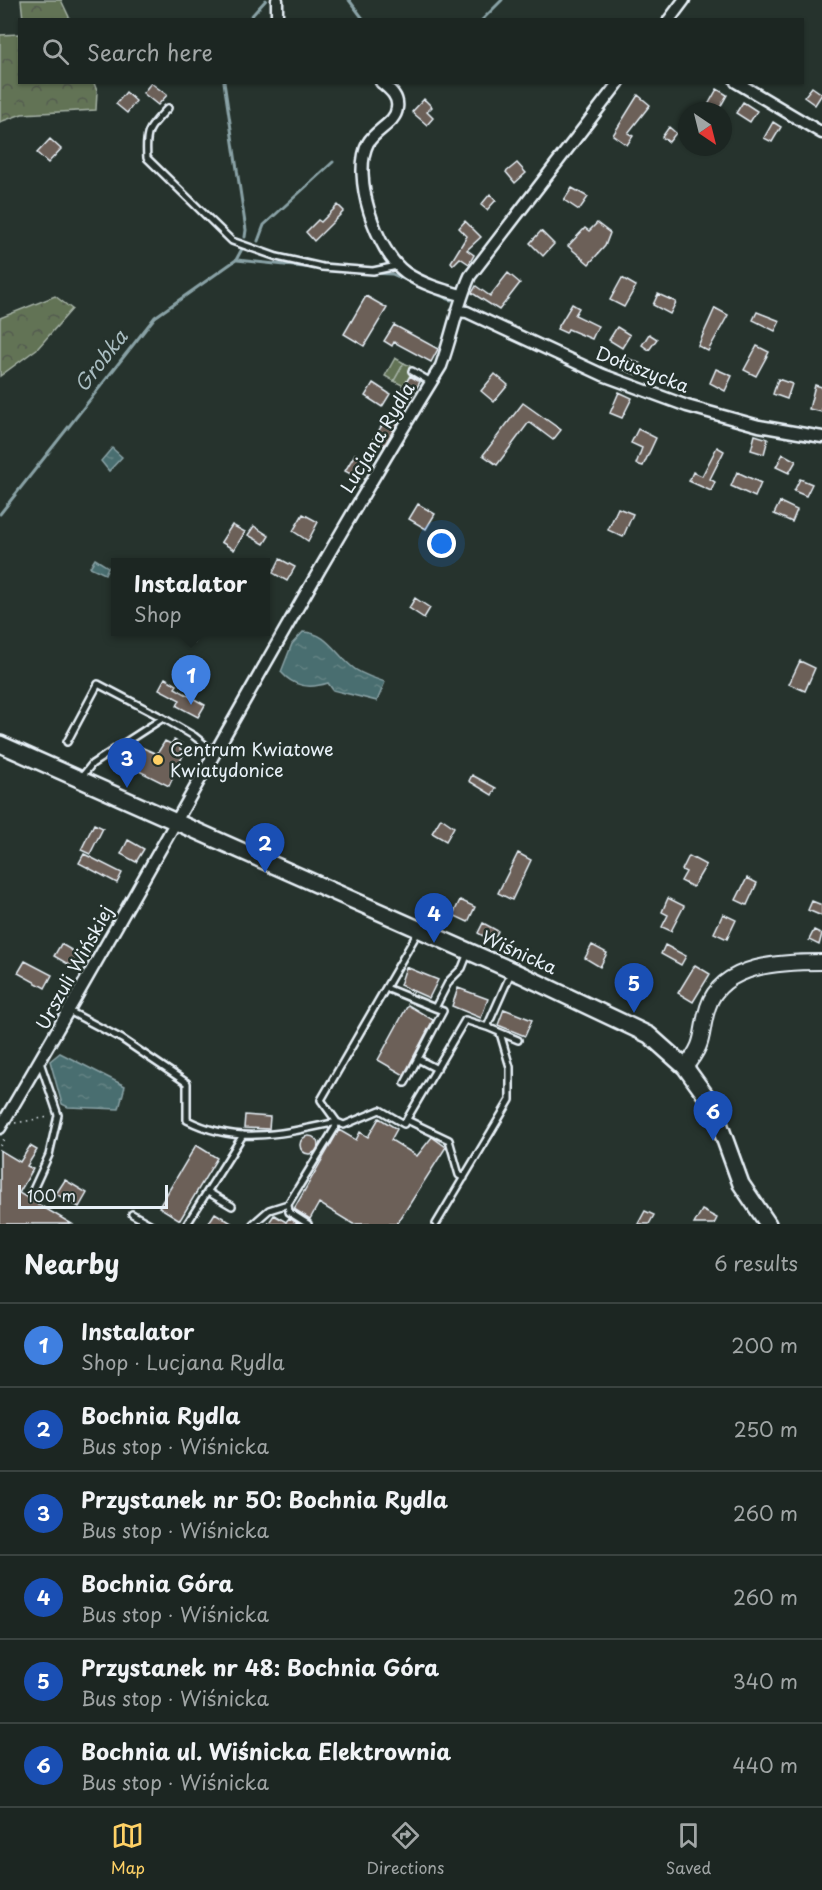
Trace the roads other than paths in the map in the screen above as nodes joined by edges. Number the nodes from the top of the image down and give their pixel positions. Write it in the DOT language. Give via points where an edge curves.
graph roads {
  1 [pos="277,0"];
  2 [pos="684,0"];
  3 [pos="277,18"];
  4 [pos="670,18"];
  5 [pos="383,84"];
  6 [pos="617,84"];
  7 [pos="739,84"];
  8 [pos="168,108"];
  9 [pos="822,134"];
  10 [pos="399,266"];
  11 [pos="461,296"];
  12 [pos="457,311"];
  13 [pos="412,371"];
  14 [pos="431,382"];
  15 [pos="822,437"];
  16 [pos="163,718"];
  17 [pos="67,742"];
  18 [pos="0,744"];
  19 [pos="215,753"];
  20 [pos="80,779"];
  21 [pos="176,822"];
  22 [pos="420,930"];
  23 [pos="469,951"];
  24 [pos="822,962"];
  25 [pos="512,970"];
  26 [pos="386,988"];
  27 [pos="435,1008"];
  28 [pos="69,1011"];
  29 [pos="487,1027"];
  30 [pos="500,1033"];
  31 [pos="518,1040"];
  32 [pos="418,1059"];
  33 [pos="40,1062"];
  34 [pos="685,1067"];
  35 [pos="437,1069"];
  36 [pos="405,1083"];
  37 [pos="407,1120"];
  38 [pos="337,1122"];
  39 [pos="2,1133"];
  40 [pos="243,1135"];
  41 [pos="464,1178"];
  42 [pos="32,1192"];
  43 [pos="208,1192"];
  44 [pos="288,1204"];
  45 [pos="232,1206"];
  46 [pos="132,1214"];
  47 [pos="150,1224"];
  48 [pos="189,1224"];
  49 [pos="253,1224"];
  50 [pos="308,1224"];
  51 [pos="436,1224"];
  52 [pos="768,1224"];
  1 -- 3 [label="street"];
  2 -- 4 [label="street"];
  5 -- 10 [label="street" via="392,91 398,110 369,142 362,161 366,205"];
  6 -- 11 [label="street, Lucjana Rydla" via="470,276"];
  7 -- 9 [label="street"];
  8 -- 10 [label="lane" via="145,136 147,158 232,241 321,267 373,271"];
  10 -- 11 [label="street" via="422,281"];
  11 -- 12 [label="street, Lucjana Rydla"];
  12 -- 14 [label="street, Lucjana Rydla" via="441,366"];
  12 -- 15 [label="street, Dołuszycka" via="467,312 603,375 687,406 759,426"];
  13 -- 14 [label="lane"];
  14 -- 19 [label="street, Lucjana Rydla"];
  16 -- 17 [label="lane" via="98,684"];
  16 -- 19 [label="lane"];
  16 -- 20 [label="lane" via="92,764"];
  18 -- 20 [label="main road, Wiśnicka"];
  19 -- 21 [label="street, Lucjana Rydla"];
  20 -- 21 [label="main road, Wiśnicka"];
  21 -- 22 [label="main road, Wiśnicka"];
  21 -- 28 [label="street, Urszuli Wińskiej"];
  22 -- 23 [label="main road, Wiśnicka"];
  22 -- 26 [label="lane"];
  23 -- 25 [label="main road, Wiśnicka"];
  23 -- 27 [label="lane"];
  24 -- 34 [label="street" via="777,964 723,985 711,1001 699,1047"];
  25 -- 29 [label="lane"];
  25 -- 34 [label="main road, Wiśnicka" via="649,1035"];
  26 -- 27 [label="lane"];
  26 -- 38 [label="lane" via="321,1100"];
  27 -- 32 [label="lane" via="442,1011"];
  28 -- 33 [label="street, Urszuli Wińskiej"];
  28 -- 40 [label="lane" via="122,1039 187,1083 188,1120 209,1131"];
  29 -- 30 [label="lane"];
  29 -- 35 [label="lane" via="465,1020"];
  30 -- 31 [label="lane"];
  30 -- 41 [label="lane" via="510,1067 510,1100"];
  32 -- 35 [label="lane"];
  32 -- 36 [label="lane"];
  33 -- 39 [label="street, Urszuli Wińskiej"];
  33 -- 42 [label="lane" via="58,1115 49,1155"];
  34 -- 52 [label="main road, Wiśnicka" via="716,1115 741,1184"];
  35 -- 37 [label="lane"];
  37 -- 38 [label="lane" via="404,1124 380,1110 344,1125"];
  37 -- 41 [label="lane" via="448,1140 459,1175"];
  38 -- 40 [label="lane" via="254,1137"];
  38 -- 44 [label="lane"];
  40 -- 43 [label="lane"];
  41 -- 51 [label="lane"];
  43 -- 45 [label="lane"];
  43 -- 48 [label="lane"];
  44 -- 49 [label="lane" via="269,1210"];
  44 -- 50 [label="lane" via="289,1212"];
  46 -- 47 [label="lane"];
}
